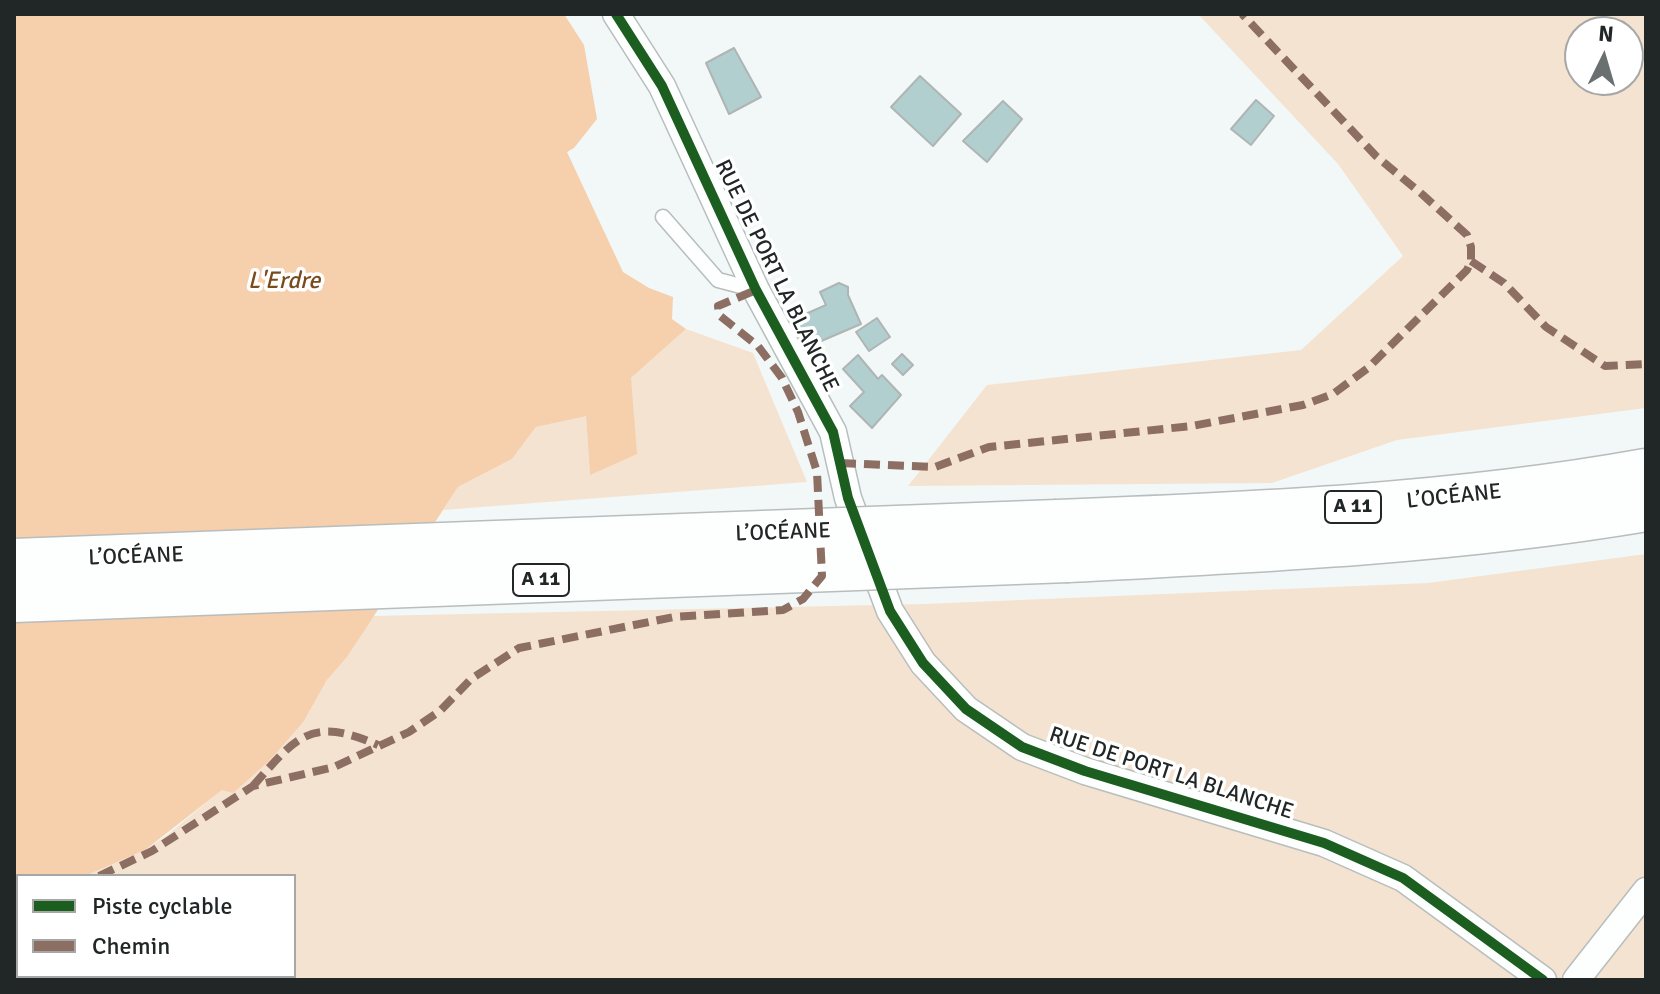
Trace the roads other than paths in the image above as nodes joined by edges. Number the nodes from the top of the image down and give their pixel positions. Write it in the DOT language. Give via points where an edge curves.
graph roads {
  1 [pos="616,14"];
  2 [pos="663,217"];
  3 [pos="756,290"];
  4 [pos="1646,471"];
  5 [pos="1646,509"];
  6 [pos="1063,541"];
  7 [pos="14,561"];
  8 [pos="14,600"];
  9 [pos="1646,891"];
  10 [pos="1543,980"];
  11 [pos="1576,980"];
  1 -- 3 [label="street, RUE DE PORT LA BLANCHE" via="662,86"];
  2 -- 3 [label="lane" via="718,280"];
  3 -- 10 [label="street, RUE DE PORT LA BLANCHE" via="833,432 848,498 890,611 923,663 966,709 1022,747 1324,843 1403,878"];
  4 -- 6 [label="highway, L’OCÉANE / A 11" via="1547,487"];
  5 -- 6 [label="highway, L’OCÉANE / A 11" via="1410,538"];
  6 -- 7 [label="highway, L’OCÉANE / A 11, bridge"];
  6 -- 8 [label="highway, L’OCÉANE / A 11, bridge"];
  9 -- 11 [label="street"];
}
